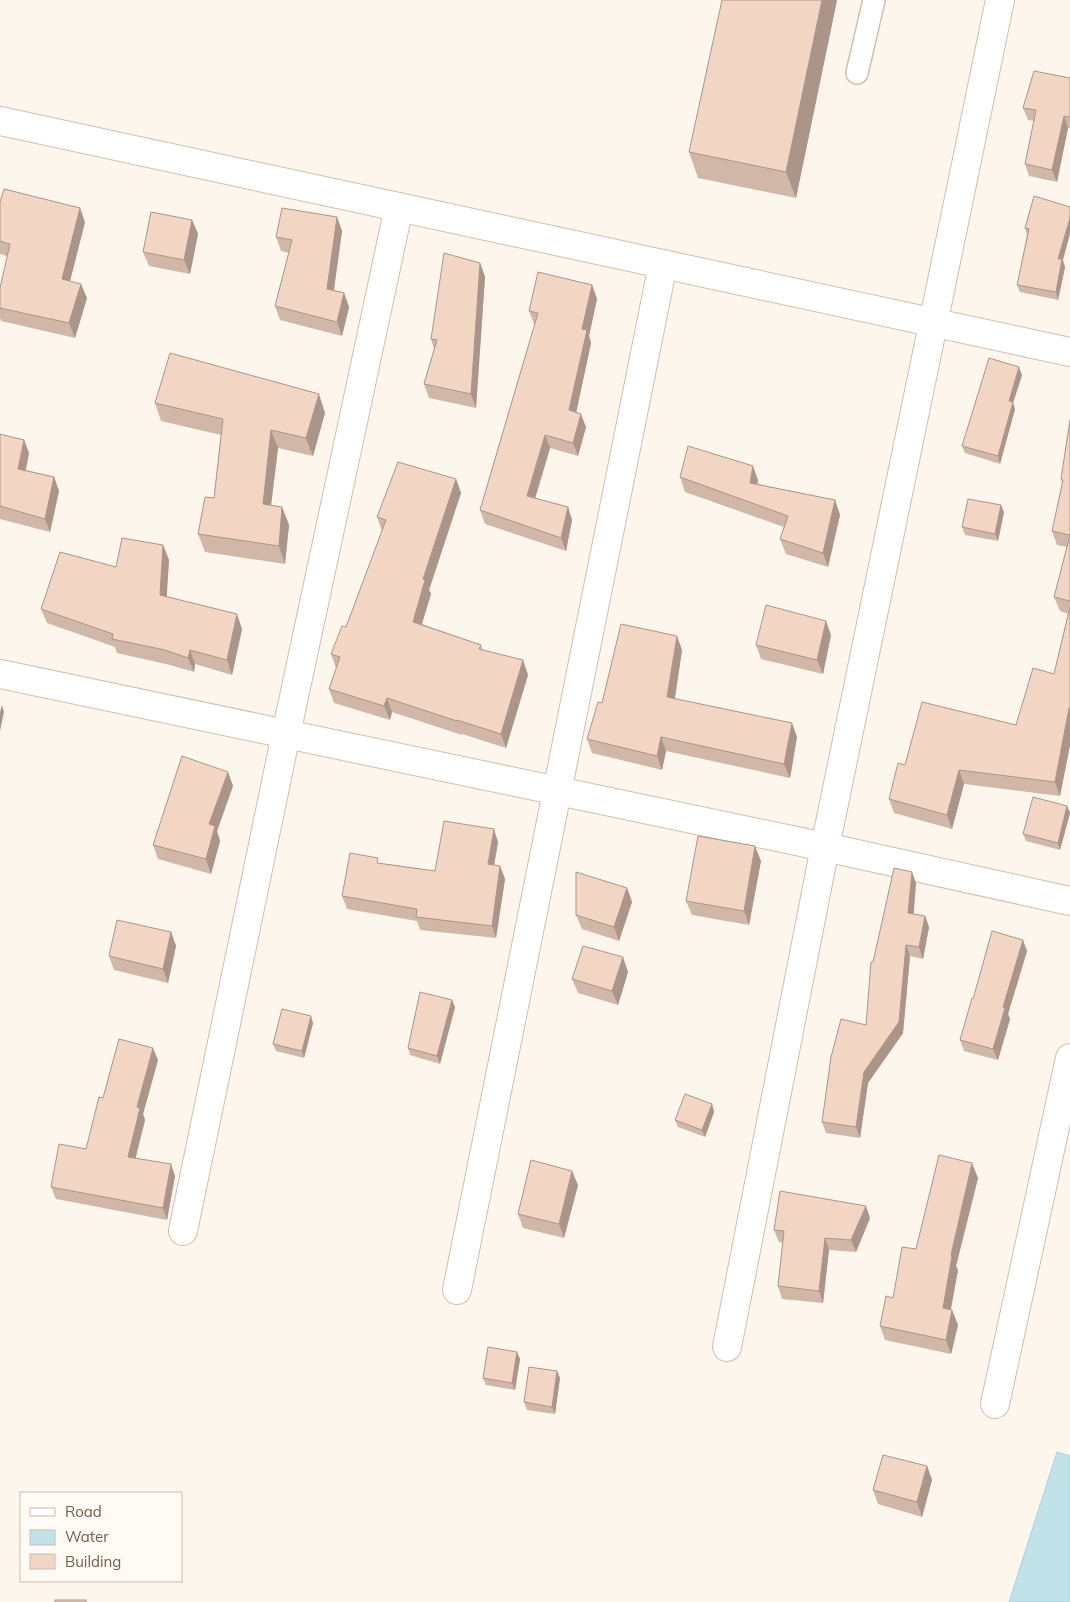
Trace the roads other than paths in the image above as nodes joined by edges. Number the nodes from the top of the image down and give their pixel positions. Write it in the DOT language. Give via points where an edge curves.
graph roads {
  1 [pos="874,0"];
  2 [pos="1000,0"];
  3 [pos="857,73"];
  4 [pos="0,121"];
  5 [pos="399,207"];
  6 [pos="662,264"];
  7 [pos="934,322"];
  8 [pos="1070,352"];
  9 [pos="0,674"];
  10 [pos="286,734"];
  11 [pos="557,791"];
  12 [pos="825,847"];
  13 [pos="1070,901"];
  14 [pos="1070,1058"];
  15 [pos="183,1231"];
  16 [pos="457,1290"];
  17 [pos="727,1347"];
  18 [pos="995,1404"];
  1 -- 3 [label="lane"];
  2 -- 7 [label="street"];
  4 -- 5 [label="street"];
  5 -- 6 [label="street"];
  5 -- 10 [label="street"];
  6 -- 7 [label="street"];
  6 -- 11 [label="street"];
  7 -- 8 [label="street"];
  7 -- 12 [label="street"];
  9 -- 10 [label="street"];
  10 -- 11 [label="street"];
  10 -- 15 [label="street"];
  11 -- 12 [label="street"];
  11 -- 16 [label="street"];
  12 -- 13 [label="street"];
  12 -- 17 [label="street"];
  14 -- 18 [label="street"];
}
